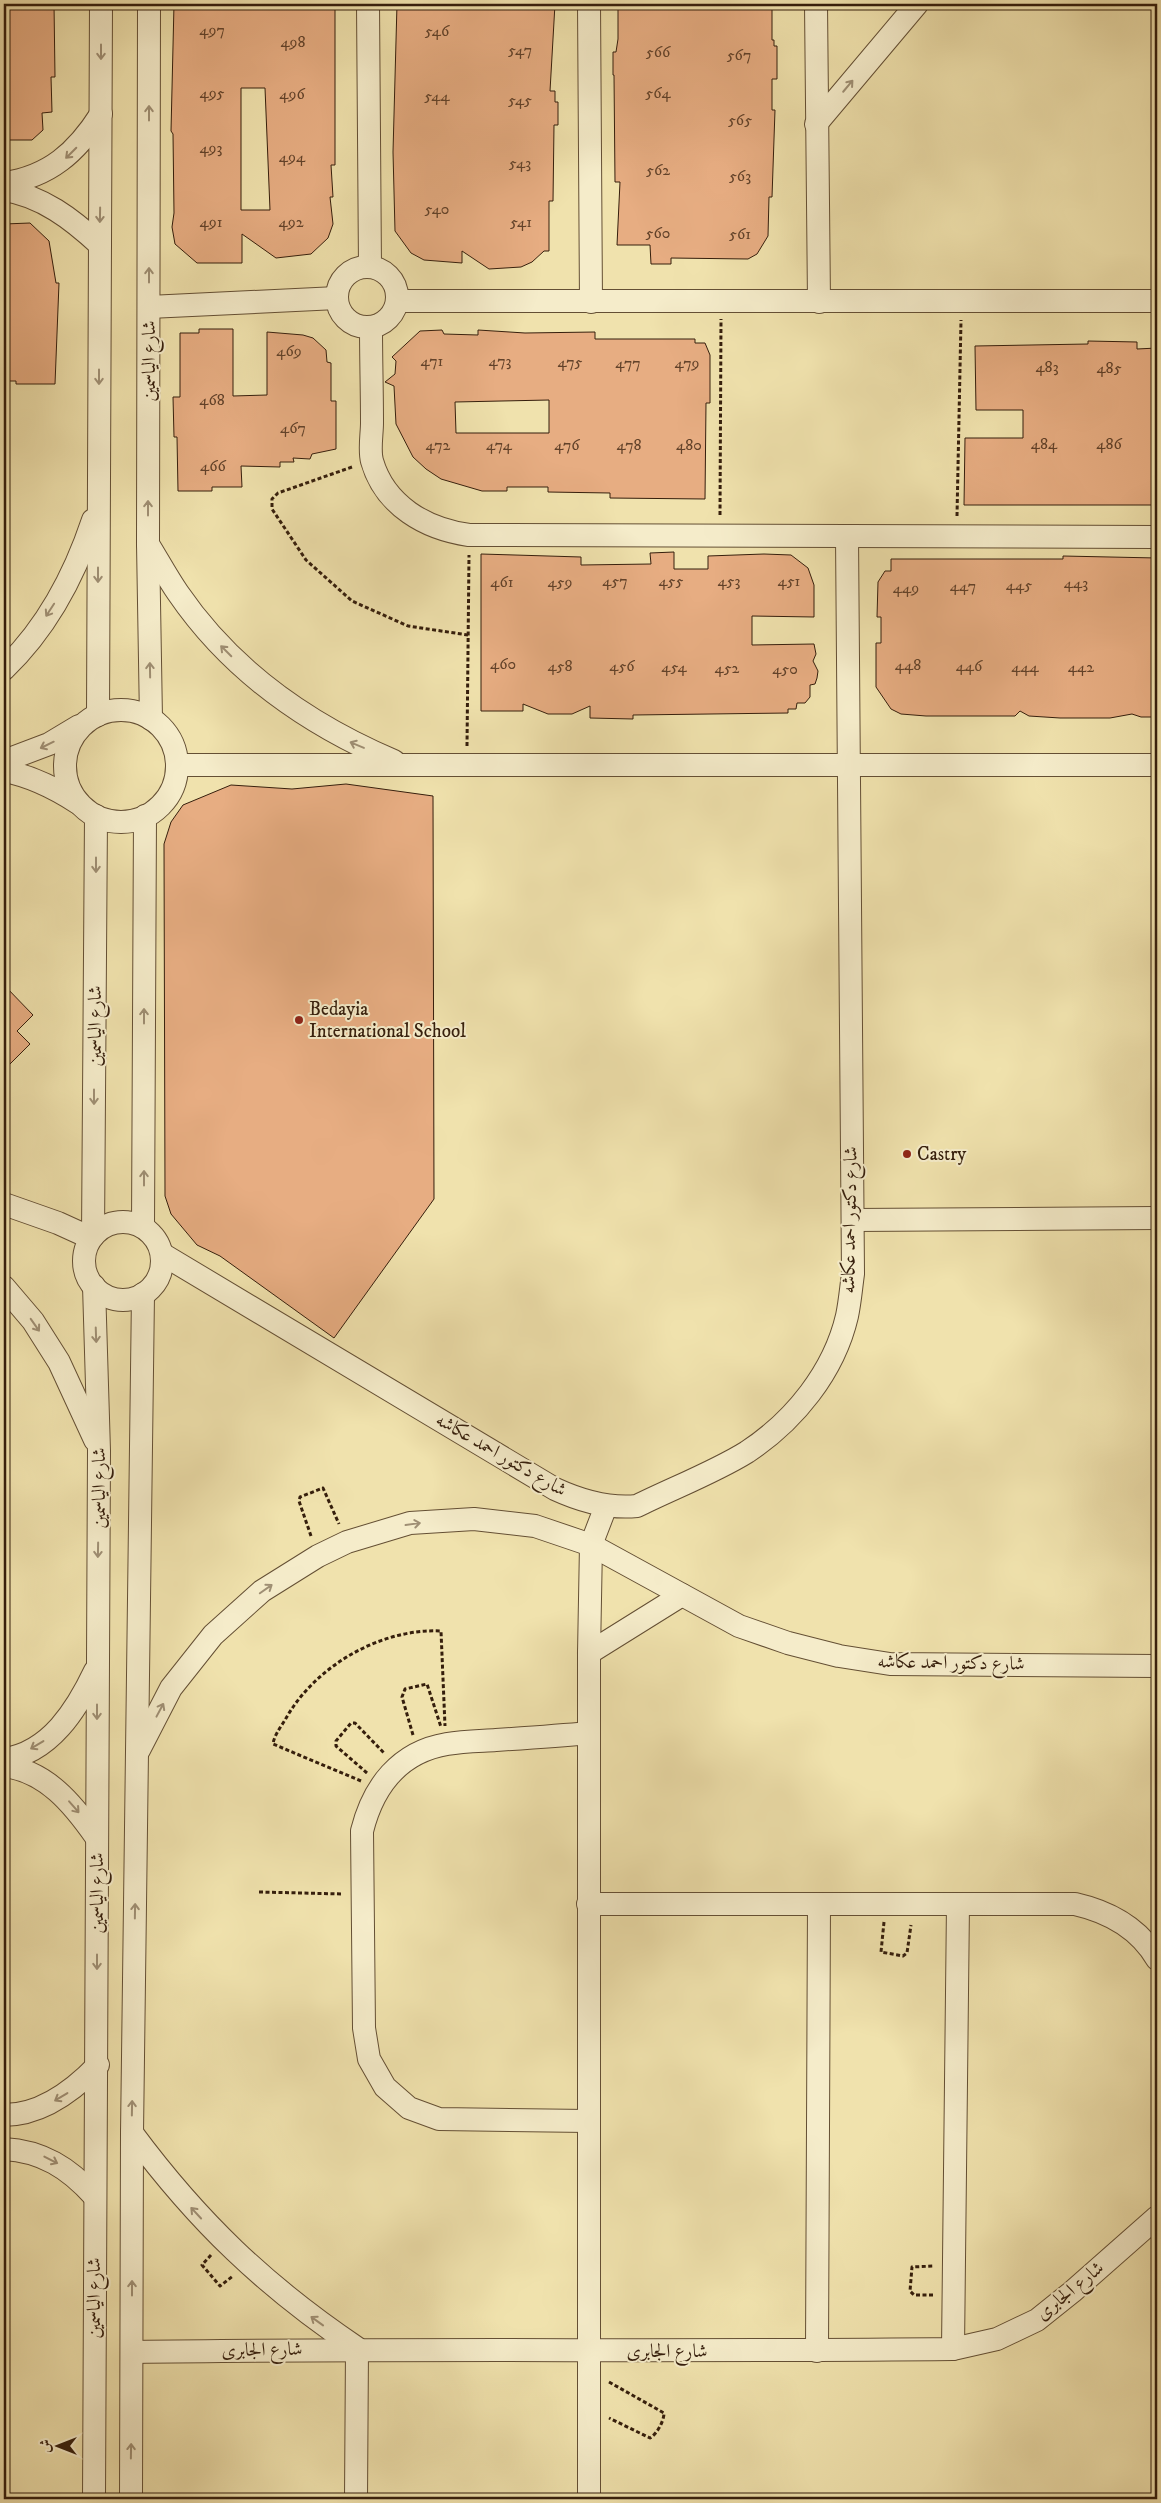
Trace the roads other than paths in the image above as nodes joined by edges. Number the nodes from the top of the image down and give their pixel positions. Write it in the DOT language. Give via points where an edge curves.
graph roads {
  1 [pos="101,4"];
  2 [pos="149,4"];
  3 [pos="368,4"];
  4 [pos="589,4"];
  5 [pos="816,4"];
  6 [pos="918,4"];
  7 [pos="101,114"];
  8 [pos="816,124"];
  9 [pos="4,183"];
  10 [pos="4,190"];
  11 [pos="100,245"];
  12 [pos="370,267"];
  13 [pos="337,298"];
  14 [pos="397,301"];
  15 [pos="1157,301"];
  16 [pos="591,302"];
  17 [pos="819,302"];
  18 [pos="149,307"];
  19 [pos="371,327"];
  20 [pos="99,502"];
  21 [pos="847,536"];
  22 [pos="1157,537"];
  23 [pos="148,544"];
  24 [pos="4,669"];
  25 [pos="92,718"];
  26 [pos="151,719"];
  27 [pos="4,761"];
  28 [pos="402,764"];
  29 [pos="177,765"];
  30 [pos="849,765"];
  31 [pos="1157,765"];
  32 [pos="4,771"];
  33 [pos="90,812"];
  34 [pos="145,816"];
  35 [pos="4,1204"];
  36 [pos="1157,1218"];
  37 [pos="853,1220"];
  38 [pos="143,1227"];
  39 [pos="92,1237"];
  40 [pos="162,1254"];
  41 [pos="94,1286"];
  42 [pos="4,1287"];
  43 [pos="143,1294"];
  44 [pos="99,1451"];
  45 [pos="606,1506"];
  46 [pos="591,1545"];
  47 [pos="682,1595"];
  48 [pos="589,1653"];
  49 [pos="1151,1664"];
  50 [pos="97,1666"];
  51 [pos="588,1733"];
  52 [pos="137,1753"];
  53 [pos="4,1759"];
  54 [pos="4,1766"];
  55 [pos="96,1836"];
  56 [pos="588,1904"];
  57 [pos="819,1904"];
  58 [pos="958,1904"];
  59 [pos="1157,1959"];
  60 [pos="98,2065"];
  61 [pos="4,2115"];
  62 [pos="588,2121"];
  63 [pos="132,2133"];
  64 [pos="4,2149"];
  65 [pos="94,2196"];
  66 [pos="1157,2217"];
  67 [pos="357,2348"];
  68 [pos="953,2349"];
  69 [pos="817,2351"];
  70 [pos="133,2352"];
  71 [pos="589,2361"];
  72 [pos="94,2499"];
  73 [pos="131,2499"];
  74 [pos="356,2499"];
  75 [pos="589,2499"];
  1 -- 7 [label="street, one-way"];
  18 -- 2 [label="street, شارع الياسمين, one-way"];
  3 -- 12 [label="street"];
  4 -- 16 [label="street"];
  5 -- 8 [label="street"];
  8 -- 6 [label="street, one-way"];
  7 -- 9 [label="street, one-way" via="86,138 65,159 39,175"];
  7 -- 11 [label="street, one-way"];
  8 -- 17 [label="street"];
  10 -- 11 [label="street" via="15,191 46,204 75,222"];
  11 -- 20 [label="street, one-way"];
  12 -- 13 [label="street" via="346,274"];
  12 -- 14 [label="street" via="378,268 391,278"];
  13 -- 18 [label="street"];
  13 -- 19 [label="street" via="344,317 352,323"];
  14 -- 16 [label="street"];
  14 -- 19 [label="street" via="389,318"];
  15 -- 17 [label="street"];
  16 -- 17 [label="street"];
  23 -- 18 [label="street, شارع الياسمين, one-way"];
  19 -- 21 [label="street" via="372,460 383,484 400,506 421,522 446,532 469,535"];
  20 -- 24 [label="street, one-way" via="84,547 64,589 39,628"];
  20 -- 25 [label="street, one-way"];
  21 -- 22 [label="street"];
  21 -- 30 [label="street, شارع دكتور احمد عكاشه"];
  26 -- 23 [label="street, شارع الياسمين, one-way"];
  28 -- 23 [label="street, one-way" via="349,742 300,713 254,678 214,638 178,593"];
  25 -- 26 [label="street" via="125,710 139,712"];
  25 -- 27 [label="street, one-way" via="49,744"];
  25 -- 33 [label="street" via="76,734 68,748 65,764 70,787"];
  26 -- 29 [label="street" via="170,738"];
  28 -- 29 [label="street"];
  28 -- 30 [label="street"];
  29 -- 34 [label="street" via="165,800"];
  30 -- 31 [label="street"];
  30 -- 37 [label="street, شارع دكتور احمد عكاشه"];
  32 -- 33 [label="street" via="18,773 54,788"];
  33 -- 34 [label="street" via="121,822"];
  33 -- 39 [label="street, شارع الياسمين, one-way"];
  38 -- 34 [label="street, one-way"];
  35 -- 39 [label="street"];
  36 -- 37 [label="street"];
  37 -- 45 [label="street, شارع دكتور احمد عكاشه" via="853,1274 846,1317 832,1358 809,1394 780,1426 746,1452 637,1506"];
  38 -- 39 [label="street" via="133,1223 112,1223"];
  38 -- 40 [label="street" via="156,1238"];
  39 -- 41 [label="street" via="85,1263 88,1278"];
  40 -- 43 [label="street" via="156,1282"];
  40 -- 45 [label="street, شارع دكتور احمد عكاشه" via="555,1489"];
  41 -- 43 [label="street" via="117,1299"];
  41 -- 44 [label="street, شارع الياسمين, one-way"];
  42 -- 44 [label="street, one-way" via="33,1321 59,1362"];
  43 -- 52 [label="street, شارع الياسمين"];
  44 -- 50 [label="street, شارع الياسمين, one-way"];
  45 -- 46 [label="street"];
  46 -- 47 [label="street, شارع دكتور احمد عكاشه"];
  46 -- 48 [label="street"];
  52 -- 46 [label="street, شارع دكتور احمد عكاشه, one-way" via="171,1688 213,1635 262,1591 347,1542 410,1523 474,1519 535,1526"];
  47 -- 48 [label="street"];
  47 -- 49 [label="street, شارع دكتور احمد عكاشه" via="739,1626 788,1643 890,1664"];
  48 -- 51 [label="street"];
  50 -- 53 [label="street, one-way" via="83,1697 65,1724 39,1745"];
  50 -- 55 [label="street, شارع الياسمين, one-way"];
  51 -- 56 [label="street"];
  51 -- 62 [label="street" via="446,1744 418,1753 397,1767 380,1786 368,1808 362,1831 364,2028 369,2060 385,2087 409,2108 439,2119"];
  63 -- 52 [label="street, شارع الياسمين, one-way"];
  54 -- 55 [label="street, one-way" via="46,1781 74,1805"];
  55 -- 60 [label="street, شارع الياسمين, one-way"];
  56 -- 57 [label="street"];
  56 -- 62 [label="street"];
  57 -- 58 [label="street"];
  57 -- 69 [label="street"];
  58 -- 59 [label="street" via="1075,1904 1095,1908 1130,1927"];
  58 -- 68 [label="street"];
  60 -- 61 [label="street, one-way" via="61,2097 39,2108"];
  60 -- 65 [label="street, شارع الياسمين"];
  62 -- 71 [label="street"];
  67 -- 63 [label="street, one-way" via="289,2300 224,2243 185,2201"];
  70 -- 63 [label="street, شارع الياسمين, one-way"];
  64 -- 65 [label="street, one-way" via="35,2154 62,2166"];
  65 -- 72 [label="street, شارع الياسمين"];
  66 -- 68 [label="street, شارع الجابرى" via="1037,2320 997,2339"];
  67 -- 70 [label="street, شارع الجابرى"];
  67 -- 71 [label="street, شارع الجابرى"];
  67 -- 74 [label="street"];
  68 -- 69 [label="street, شارع الجابرى"];
  69 -- 71 [label="street, شارع الجابرى"];
  73 -- 70 [label="street, شارع الياسمين, one-way"];
  71 -- 75 [label="street"];
}
